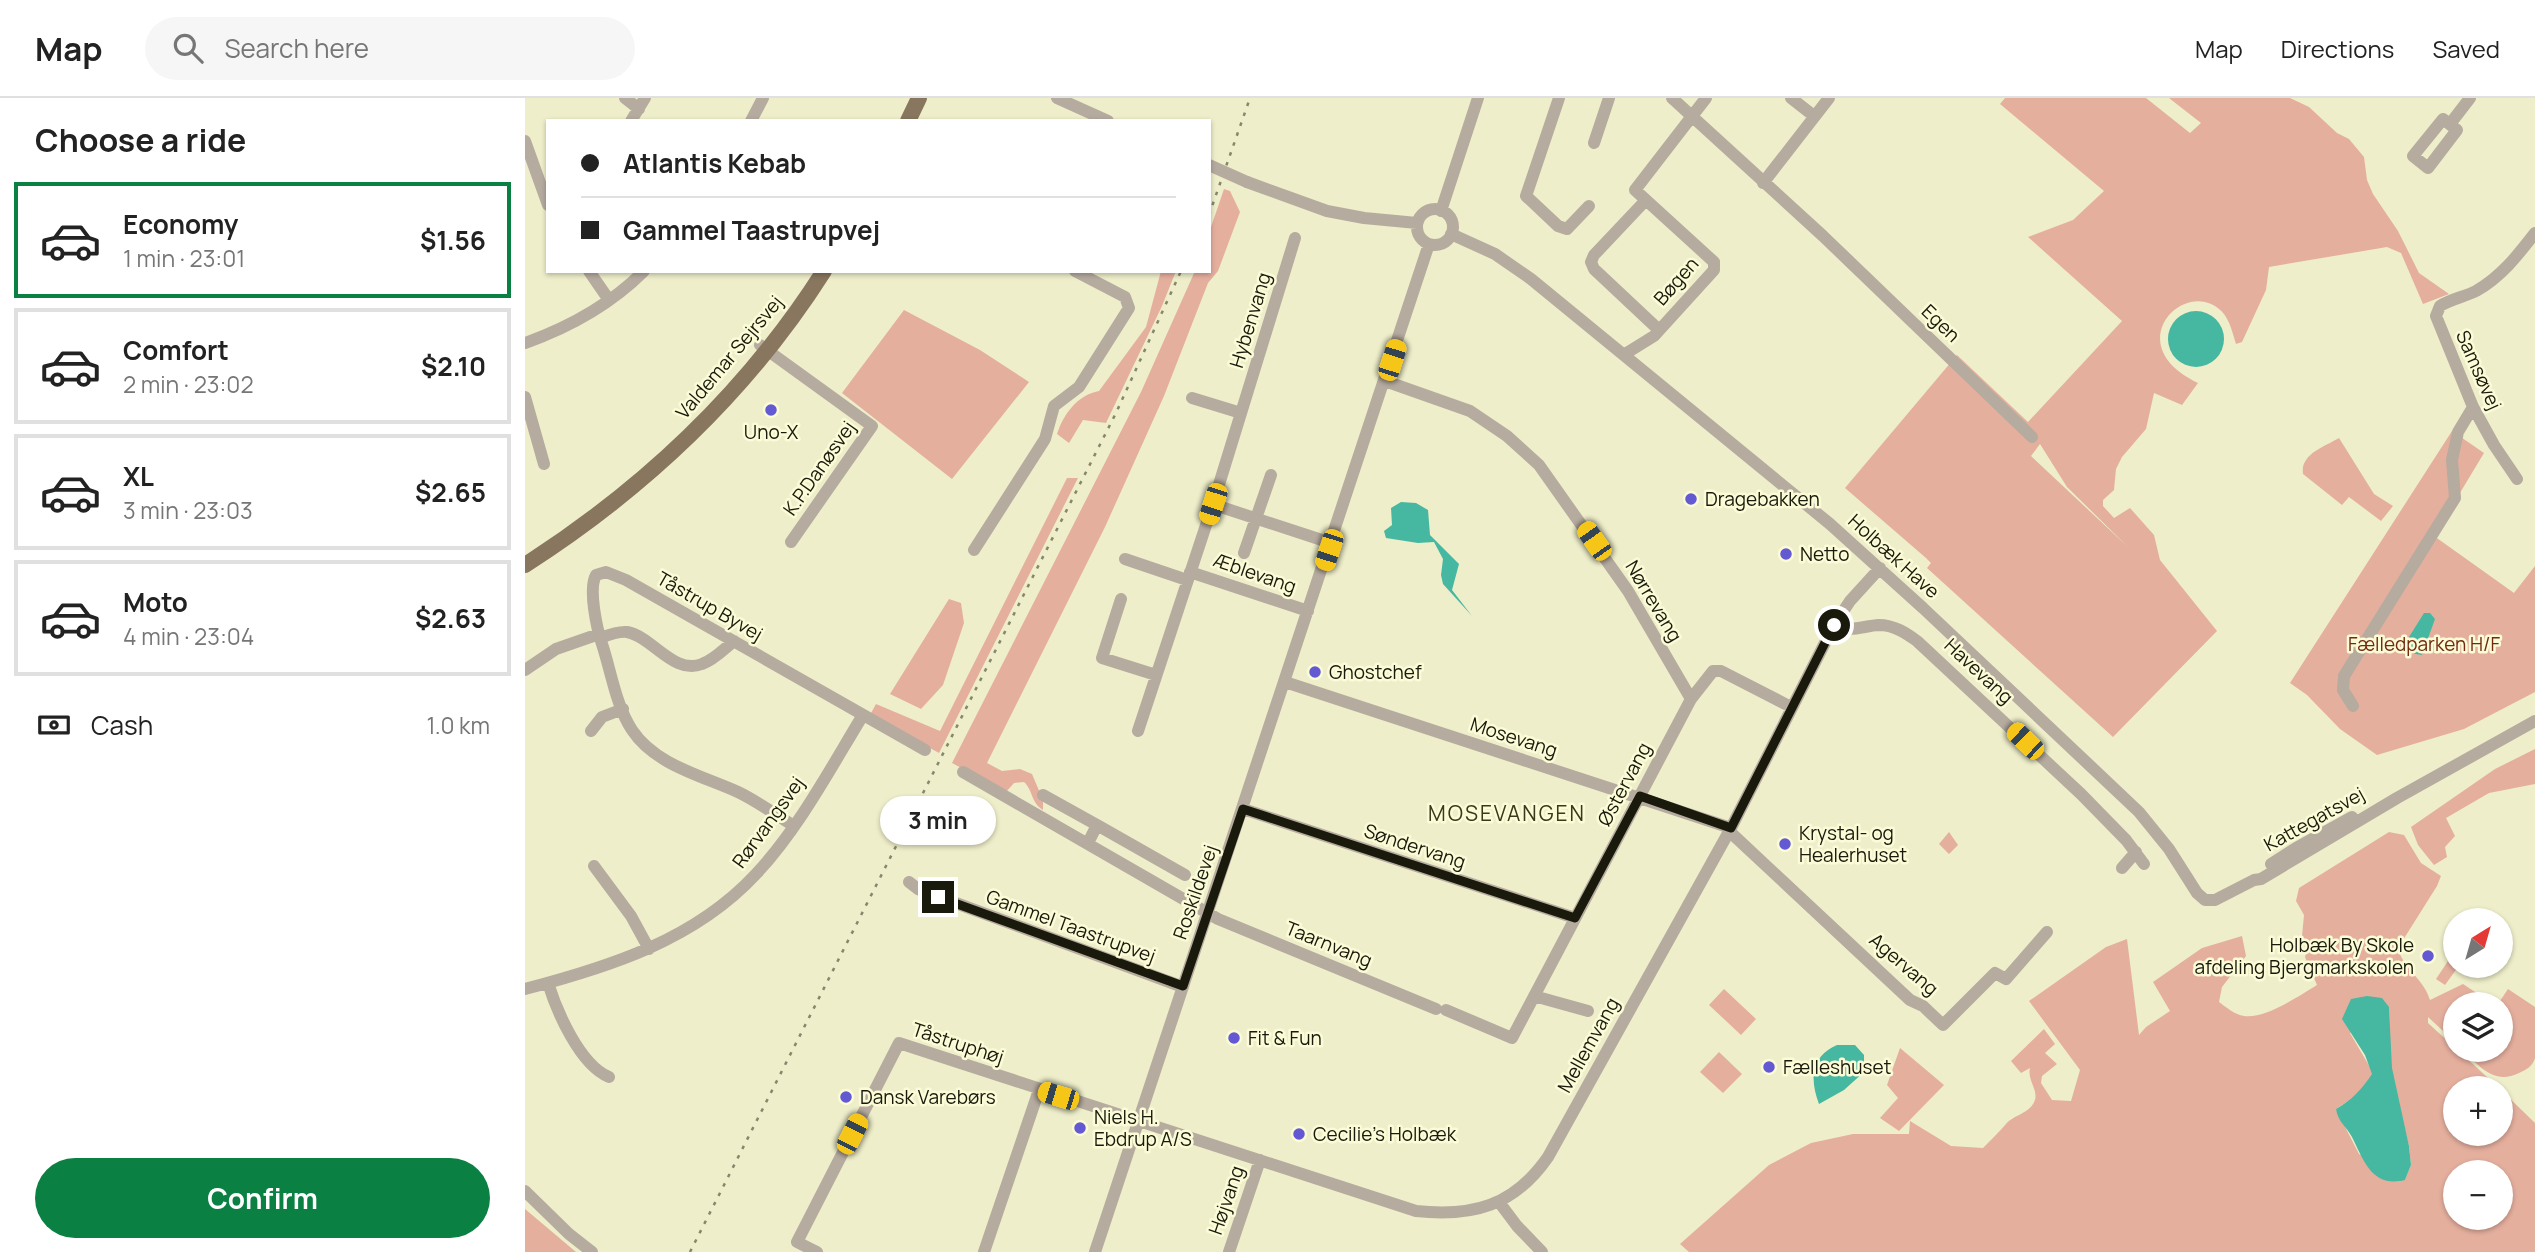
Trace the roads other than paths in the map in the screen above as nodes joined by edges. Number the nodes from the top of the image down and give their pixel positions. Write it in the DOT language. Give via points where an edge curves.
graph roads {
  1 [pos="625,98"];
  2 [pos="763,98"];
  3 [pos="911,98"];
  4 [pos="919,98"];
  5 [pos="1057,98"];
  6 [pos="1478,98"];
  7 [pos="1559,98"];
  8 [pos="1609,98"];
  9 [pos="1672,98"];
  10 [pos="1706,98"];
  11 [pos="1791,98"];
  12 [pos="1829,98"];
  13 [pos="2470,98"];
  14 [pos="638,109"];
  15 [pos="1086,116"];
  16 [pos="1691,117"];
  17 [pos="1814,117"];
  18 [pos="752,119"];
  19 [pos="901,119"];
  20 [pos="909,119"];
  21 [pos="2450,124"];
  22 [pos="525,141"];
  23 [pos="1594,143"];
  24 [pos="1211,166"];
  25 [pos="1763,183"];
  26 [pos="546,199"];
  27 [pos="1647,200"];
  28 [pos="1589,206"];
  29 [pos="1441,211"];
  30 [pos="1417,223"];
  31 [pos="2535,233"];
  32 [pos="1451,234"];
  33 [pos="1295,238"];
  34 [pos="1430,244"];
  35 [pos="590,273"];
  36 [pos="642,273"];
  37 [pos="814,273"];
  38 [pos="822,273"];
  39 [pos="1079,273"];
  40 [pos="609,300"];
  41 [pos="1659,330"];
  42 [pos="525,343"];
  43 [pos="764,348"];
  44 [pos="1625,354"];
  45 [pos="1385,382"];
  46 [pos="525,397"];
  47 [pos="1192,398"];
  48 [pos="2473,407"];
  49 [pos="1241,413"];
  50 [pos="2032,437"];
  51 [pos="544,464"];
  52 [pos="1271,475"];
  53 [pos="2517,479"];
  54 [pos="1217,505"];
  55 [pos="1257,518"];
  56 [pos="791,542"];
  57 [pos="1331,543"];
  58 [pos="974,550"];
  59 [pos="1244,553"];
  60 [pos="525,554"];
  61 [pos="1125,559"];
  62 [pos="525,565"];
  63 [pos="1880,568"];
  64 [pos="1189,576"];
  65 [pos="1121,600"];
  66 [pos="1308,611"];
  67 [pos="1834,625"];
  68 [pos="599,636"];
  69 [pos="734,641"];
  70 [pos="525,670"];
  71 [pos="1156,675"];
  72 [pos="1285,682"];
  73 [pos="1691,699"];
  74 [pos="2353,706"];
  75 [pos="1791,707"];
  76 [pos="622,709"];
  77 [pos="863,715"];
  78 [pos="2535,722"];
  79 [pos="591,731"];
  80 [pos="1138,731"];
  81 [pos="925,750"];
  82 [pos="963,772"];
  83 [pos="1043,795"];
  84 [pos="1640,796"];
  85 [pos="2397,798"];
  86 [pos="1243,809"];
  87 [pos="1097,825"];
  88 [pos="794,826"];
  89 [pos="1730,829"];
  90 [pos="1087,844"];
  91 [pos="2136,852"];
  92 [pos="2144,864"];
  93 [pos="594,866"];
  94 [pos="2122,868"];
  95 [pos="1185,874"];
  96 [pos="2254,880"];
  97 [pos="909,882"];
  98 [pos="2205,900"];
  99 [pos="1209,913"];
  100 [pos="1575,918"];
  101 [pos="2047,932"];
  102 [pos="649,949"];
  103 [pos="548,983"];
  104 [pos="1183,986"];
  105 [pos="525,989"];
  106 [pos="1534,996"];
  107 [pos="1441,1010"];
  108 [pos="1588,1012"];
  109 [pos="609,1077"];
  110 [pos="1039,1090"];
  111 [pos="1139,1122"];
  112 [pos="1260,1160"];
  113 [pos="525,1191"];
  114 [pos="1499,1202"];
  115 [pos="592,1252"];
  116 [pos="817,1252"];
  117 [pos="984,1252"];
  118 [pos="1095,1252"];
  119 [pos="1229,1252"];
  120 [pos="1542,1252"];
  1 -- 14 [label="street"];
  2 -- 18 [label="street"];
  3 -- 19 [label="main road"];
  4 -- 20 [label="main road"];
  5 -- 15 [label="street"];
  6 -- 29 [label="street"];
  7 -- 28 [label="street" via="1527,196 1567,229"];
  8 -- 23 [label="street"];
  9 -- 16 [label="street, Egen"];
  10 -- 16 [label="street"];
  11 -- 17 [label="street"];
  12 -- 17 [label="street"];
  13 -- 21 [label="street"];
  16 -- 25 [label="street, Egen"];
  16 -- 27 [label="street" via="1635,190"];
  17 -- 25 [label="street"];
  22 -- 26 [label="street"];
  24 -- 30 [label="street, bridge" via="1327,211"];
  25 -- 50 [label="street, Egen"];
  27 -- 41 [label="street, Bøgen" via="1715,265"];
  27 -- 41 [label="street, Bøgen" via="1591,262"];
  29 -- 30 [label="street" via="1424,213"];
  29 -- 32 [label="street" via="1451,220"];
  30 -- 34 [label="street" via="1421,238"];
  31 -- 48 [label="street, Samsøvej" via="2497,276 2438,309 2437,322"];
  32 -- 34 [label="street" via="1442,243"];
  32 -- 44 [label="street, Holbæk Have" via="1515,267"];
  33 -- 49 [label="street, Hybenvang"];
  34 -- 45 [label="street, Roskildevej"];
  35 -- 40 [label="street"];
  36 -- 40 [label="street"];
  37 -- 43 [label="main road, Valdemar Sejrsvej"];
  38 -- 43 [label="main road, Valdemar Sejrsvej"];
  39 -- 58 [label="street" via="1125,297 1129,308 1079,387 1052,408 1045,439"];
  40 -- 42 [label="street" via="571,324"];
  41 -- 44 [label="street, Bøgen"];
  43 -- 56 [label="street, K.P.Danøsvej" via="871,426"];
  43 -- 60 [label="main road, Valdemar Sejrsvej" via="706,410 639,470"];
  43 -- 62 [label="main road, Valdemar Sejrsvej" via="711,415 646,478"];
  44 -- 63 [label="street, Holbæk Have"];
  45 -- 57 [label="street, Roskildevej"];
  45 -- 73 [label="street, Nørrevang" via="1470,411 1539,465 1628,591"];
  46 -- 51 [label="street"];
  47 -- 49 [label="street"];
  48 -- 53 [label="street, Samsøvej"];
  48 -- 74 [label="street" via="2458,432 2452,460 2455,498 2344,676 2344,694"];
  49 -- 54 [label="street, Hybenvang"];
  52 -- 55 [label="street"];
  54 -- 55 [label="street"];
  54 -- 64 [label="street, Hybenvang"];
  55 -- 57 [label="street"];
  55 -- 59 [label="street"];
  57 -- 66 [label="street, Roskildevej"];
  61 -- 64 [label="street"];
  63 -- 67 [label="street, Mellemvang"];
  63 -- 98 [label="street, Holbæk Have" via="2134,807"];
  64 -- 66 [label="street, Æblevang"];
  64 -- 71 [label="street, Hybenvang"];
  65 -- 71 [label="street" via="1102,658"];
  66 -- 72 [label="street, Roskildevej"];
  67 -- 75 [label="street, Mellemvang"];
  67 -- 91 [label="street, Havevang" via="1848,630 1893,627 1917,641 2081,794"];
  68 -- 69 [label="street" via="631,633 677,663 692,666 707,662"];
  68 -- 69 [label="street, Tåstrup Byvej" via="592,584 603,572 626,580"];
  68 -- 70 [label="street" via="556,649"];
  68 -- 76 [label="street, Tåstrup Byvej"];
  69 -- 77 [label="street, Tåstrup Byvej"];
  71 -- 80 [label="street, Hybenvang"];
  72 -- 84 [label="street, Mosevang"];
  72 -- 86 [label="street, Roskildevej"];
  73 -- 75 [label="street, Østervang" via="1716,670"];
  73 -- 84 [label="street, Østervang"];
  75 -- 89 [label="street, Mellemvang"];
  76 -- 79 [label="street" via="605,715"];
  76 -- 88 [label="street, Tåstrup Byvej" via="636,735 666,760 741,793"];
  77 -- 81 [label="street, Tåstrup Byvej"];
  77 -- 88 [label="street, Rørvangsvej"];
  78 -- 85 [label="street, Kattegatsvej"];
  82 -- 90 [label="street, Taarnvang"];
  83 -- 87 [label="street"];
  84 -- 89 [label="street, Mosevang"];
  84 -- 100 [label="street, Østervang"];
  85 -- 96 [label="street, Kattegatsvej"];
  85 -- 96 [label="street, Kattegatsvej" via="2296,848"];
  86 -- 99 [label="street, Roskildevej"];
  86 -- 100 [label="street, Søndervang"];
  87 -- 90 [label="street"];
  87 -- 95 [label="street"];
  88 -- 102 [label="street, Rørvangsvej" via="738,892 684,932"];
  89 -- 101 [label="street, Agervang" via="1910,1000 1943,1025 1995,973 2006,979"];
  89 -- 114 [label="street, Mellemvang" via="1548,1157 1531,1179"];
  90 -- 99 [label="street, Taarnvang"];
  91 -- 92 [label="street, Havevang"];
  91 -- 94 [label="street"];
  93 -- 102 [label="street"];
  96 -- 98 [label="street, Kattegatsvej" via="2217,899"];
  97 -- 104 [label="street, Gammel Taastrupvej" via="918,890"];
  99 -- 104 [label="street, Roskildevej"];
  99 -- 107 [label="street, Taarnvang"];
  100 -- 106 [label="street, Østervang"];
  102 -- 103 [label="street, Rørvangsvej"];
  103 -- 105 [label="street, Rørvangsvej"];
  103 -- 109 [label="street" via="574,1041 598,1073"];
  104 -- 111 [label="street, Roskildevej"];
  106 -- 107 [label="street, Østervang" via="1511,1038"];
  106 -- 108 [label="street"];
  110 -- 111 [label="street, Tåstruphøj"];
  110 -- 116 [label="street, Tåstruphøj" via="898,1043 797,1242"];
  110 -- 117 [label="street"];
  111 -- 112 [label="street, Mellemvang"];
  111 -- 118 [label="street, Roskildevej"];
  112 -- 114 [label="street, Mellemvang" via="1416,1211 1470,1212"];
  112 -- 119 [label="street, Højvang"];
  113 -- 115 [label="street"];
  114 -- 120 [label="street"];
}
